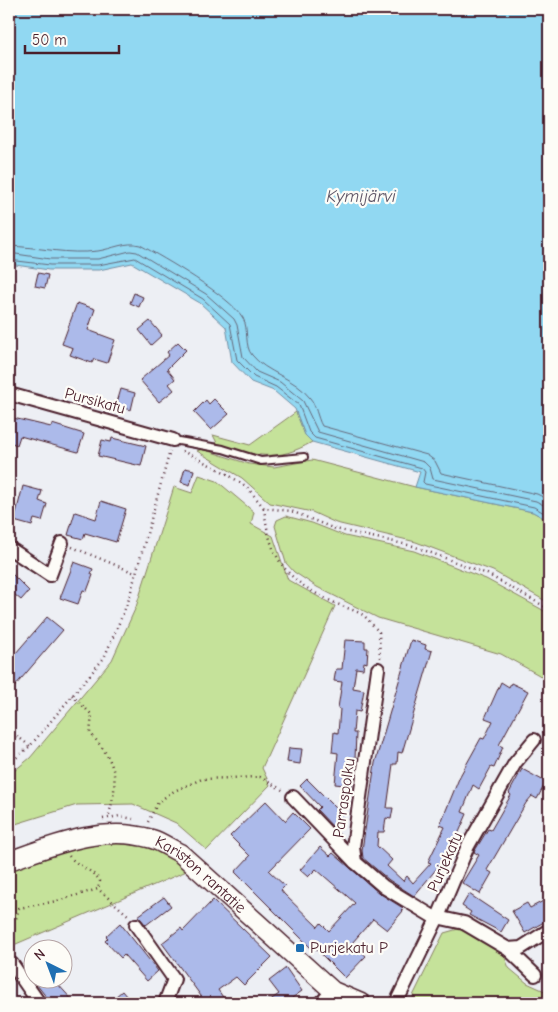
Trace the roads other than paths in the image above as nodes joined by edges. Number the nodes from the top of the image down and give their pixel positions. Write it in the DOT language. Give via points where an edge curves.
graph roads {
  1 [pos="9,394"];
  2 [pos="173,440"];
  3 [pos="304,457"];
  4 [pos="62,543"];
  5 [pos="9,548"];
  6 [pos="378,669"];
  7 [pos="534,740"];
  8 [pos="293,797"];
  9 [pos="9,861"];
  10 [pos="355,862"];
  11 [pos="438,918"];
  12 [pos="136,925"];
  13 [pos="549,930"];
  14 [pos="508,949"];
  15 [pos="12,964"];
  16 [pos="535,975"];
  17 [pos="327,997"];
  18 [pos="39,1003"];
  19 [pos="165,1003"];
  20 [pos="361,1003"];
  21 [pos="396,1003"];
  1 -- 2 [label="street, Pursikatu"];
  2 -- 3 [label="lane" via="223,449 261,462"];
  4 -- 5 [label="street" via="50,575"];
  6 -- 10 [label="street, Parraspolku" via="353,847"];
  7 -- 11 [label="street, Purjekatu" via="515,763 468,846"];
  8 -- 10 [label="street"];
  9 -- 17 [label="street, Kariston rantatie" via="84,836 122,834 153,839 180,853"];
  10 -- 11 [label="street, Parraspolku" via="384,887"];
  11 -- 14 [label="street, Parraspolku" via="464,923"];
  11 -- 21 [label="street, Purjekatu"];
  12 -- 19 [label="street" via="174,979"];
  13 -- 14 [label="street" via="522,948"];
  14 -- 16 [label="street, Parraspolku"];
  15 -- 18 [label="street"];
  17 -- 20 [label="street, Kariston rantatie"];
}
